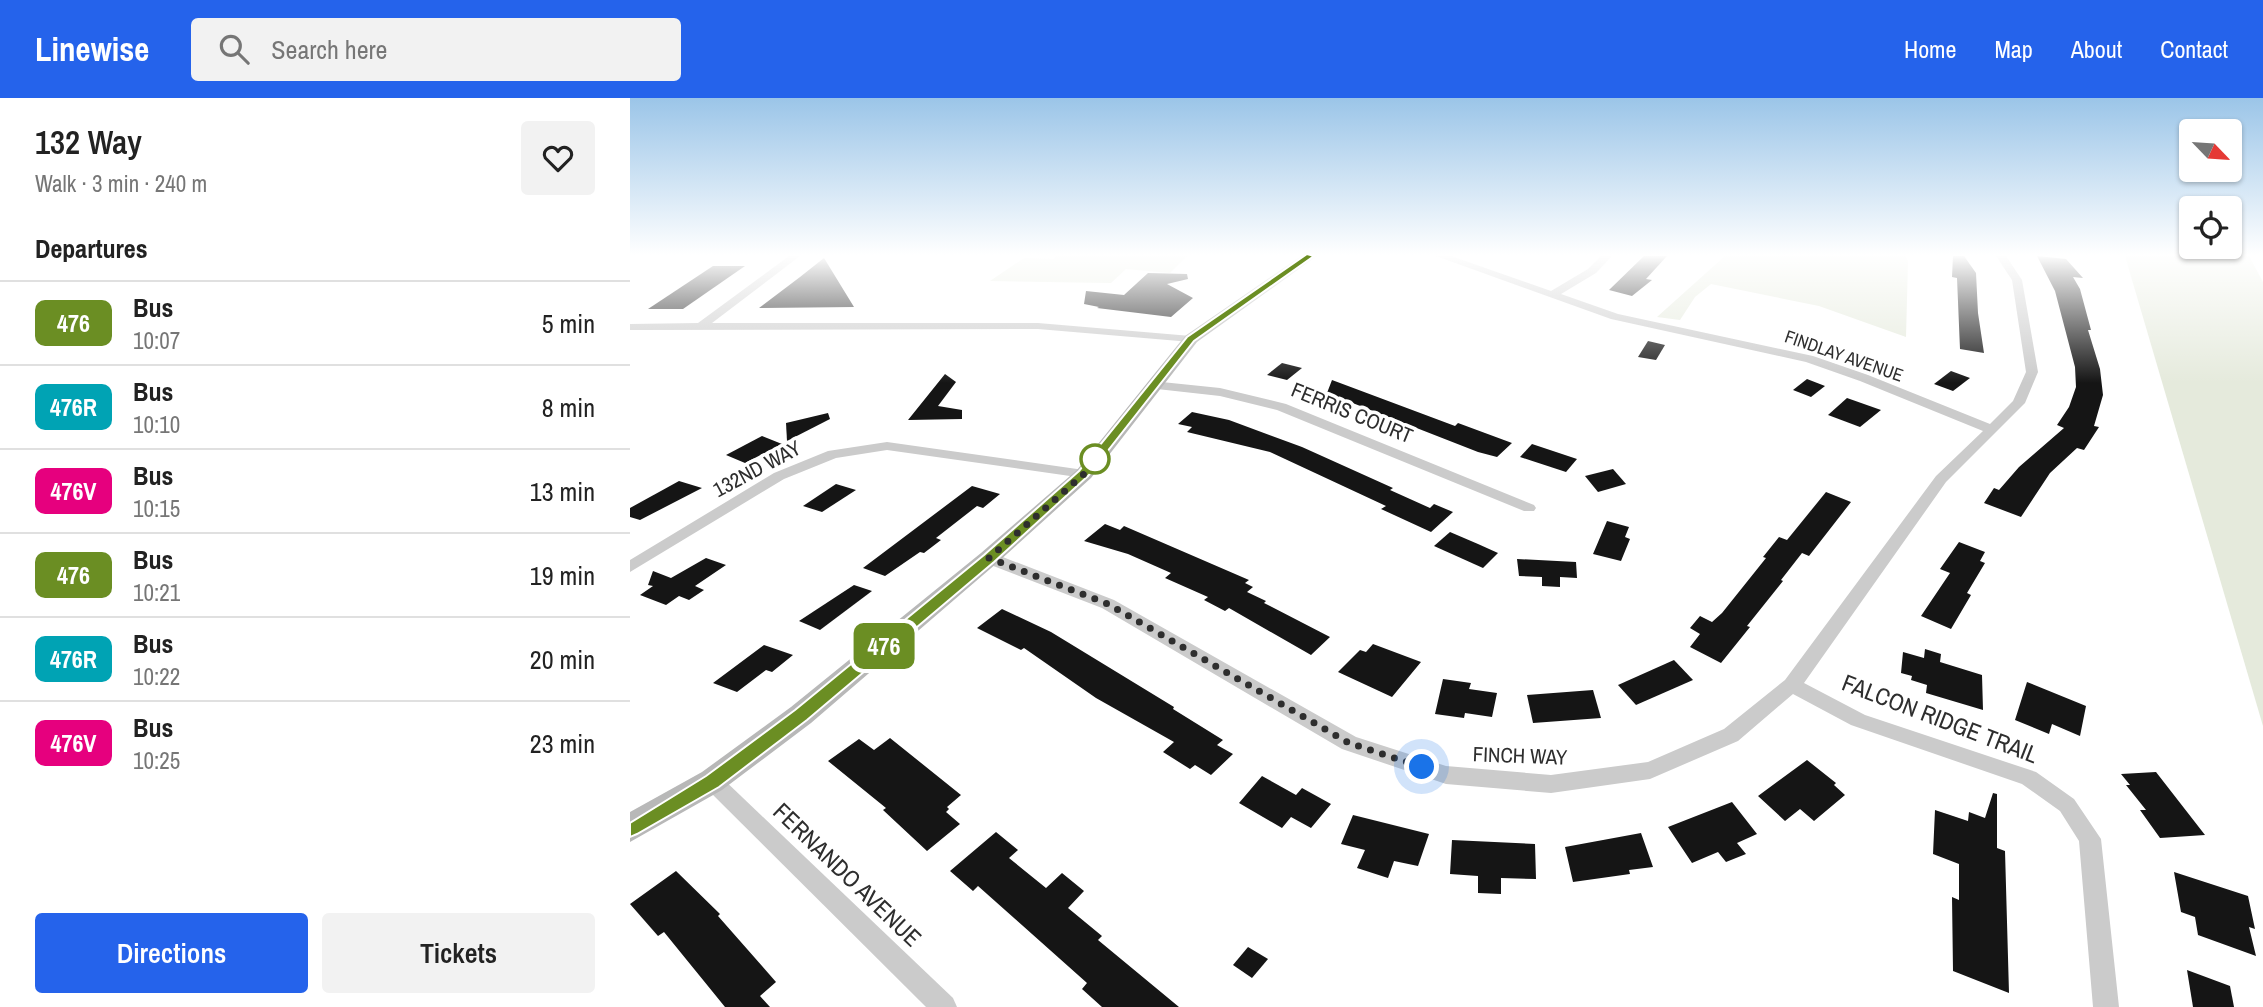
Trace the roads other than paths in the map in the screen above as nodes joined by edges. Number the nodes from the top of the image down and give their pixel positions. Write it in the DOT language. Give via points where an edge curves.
graph roads {
  1 [pos="738,298"];
  2 [pos="1249,298"];
  3 [pos="1558,298"];
  4 [pos="2020,298"];
  5 [pos="630,327"];
  6 [pos="700,327"];
  7 [pos="1191,339"];
  8 [pos="1152,385"];
  9 [pos="1992,430"];
  10 [pos="1084,474"];
  11 [pos="1529,508"];
  12 [pos="989,558"];
  13 [pos="630,567"];
  14 [pos="1791,685"];
  15 [pos="712,781"];
  16 [pos="630,828"];
  17 [pos="944,1007"];
  18 [pos="2106,1007"];
  1 -- 6 [label="street"];
  2 -- 7 [label="street"];
  3 -- 9 [label="street, FINDLAY AVENUE" via="1615,317 1809,359"];
  4 -- 9 [label="street, FINCH WAY" via="2032,372 2019,403"];
  5 -- 6 [label="street"];
  6 -- 7 [label="street" via="1038,326"];
  7 -- 8 [label="street"];
  8 -- 10 [label="street"];
  8 -- 11 [label="street, FERRIS COURT" via="1220,392 1281,407"];
  9 -- 14 [label="street, FINCH WAY" via="1941,479"];
  10 -- 12 [label="street"];
  10 -- 13 [label="street, 132ND WAY" via="887,446 833,454 779,476"];
  12 -- 14 [label="street, FINCH WAY" via="1108,604 1349,743 1447,775 1551,784 1650,770 1731,735"];
  12 -- 15 [label="street" via="801,715"];
  14 -- 18 [label="street, FALCON RIDGE TRAIL" via="1858,720 2029,778 2067,805 2090,838"];
  15 -- 16 [label="street"];
  15 -- 17 [label="street, FERNANDO AVENUE"];
}
